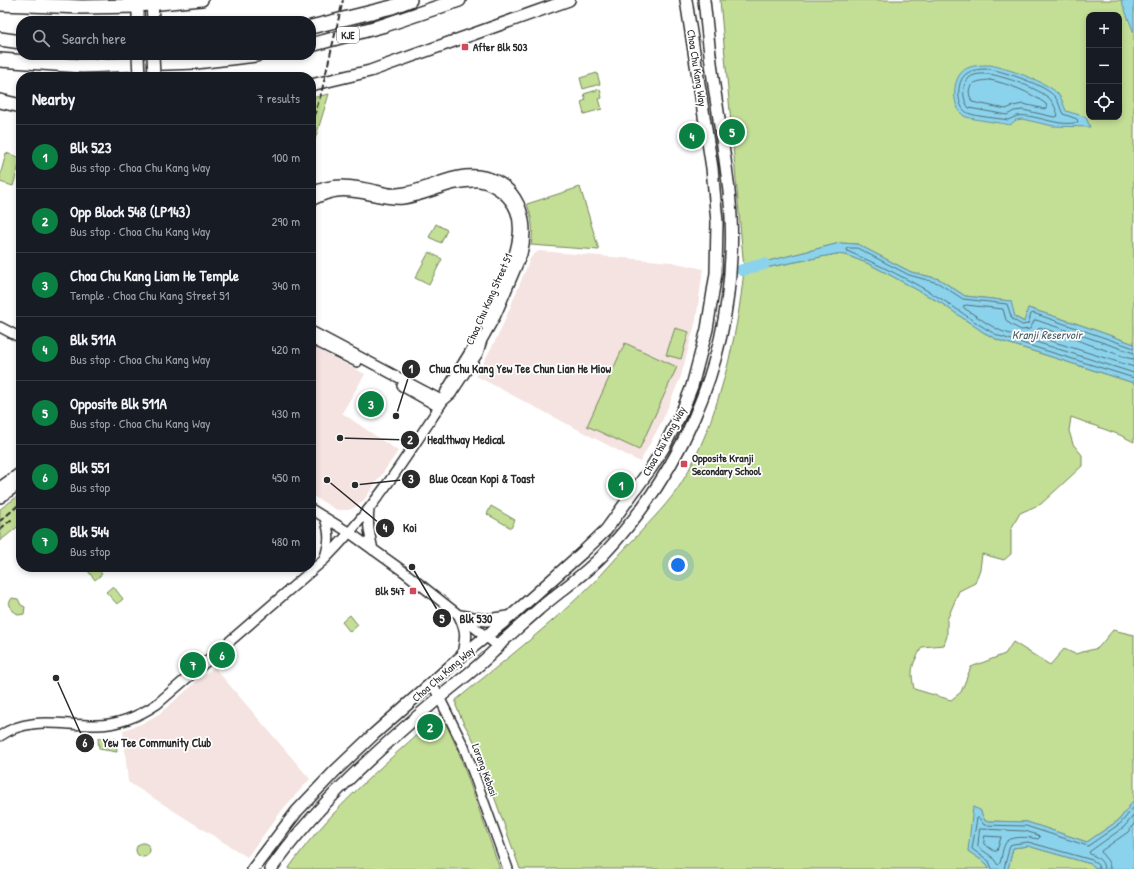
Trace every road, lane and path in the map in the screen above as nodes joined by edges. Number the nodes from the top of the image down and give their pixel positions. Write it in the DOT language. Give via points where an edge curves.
graph roads {
  1 [pos="98,0"];
  2 [pos="197,0"];
  3 [pos="410,0"];
  4 [pos="459,0"];
  5 [pos="569,0"];
  6 [pos="679,0"];
  7 [pos="704,0"];
  8 [pos="152,2"];
  9 [pos="138,3"];
  10 [pos="0,4"];
  11 [pos="687,6"];
  12 [pos="82,7"];
  13 [pos="138,16"];
  14 [pos="153,16"];
  15 [pos="316,26"];
  16 [pos="0,39"];
  17 [pos="16,41"];
  18 [pos="316,44"];
  19 [pos="0,60"];
  20 [pos="138,60"];
  21 [pos="153,60"];
  22 [pos="213,60"];
  23 [pos="139,72"];
  24 [pos="154,72"];
  25 [pos="316,84"];
  26 [pos="0,101"];
  27 [pos="16,105"];
  28 [pos="316,190"];
  29 [pos="316,199"];
  30 [pos="0,327"];
  31 [pos="316,334"];
  32 [pos="16,335"];
  33 [pos="316,342"];
  34 [pos="441,404"];
  35 [pos="16,476"];
  36 [pos="16,486"];
  37 [pos="0,488"];
  38 [pos="0,497"];
  39 [pos="369,508"];
  40 [pos="316,513"];
  41 [pos="325,518"];
  42 [pos="350,533"];
  43 [pos="373,550"];
  44 [pos="325,559"];
  45 [pos="316,567"];
  46 [pos="310,572"];
  47 [pos="460,616"];
  48 [pos="510,617"];
  49 [pos="486,637"];
  50 [pos="498,646"];
  51 [pos="463,655"];
  52 [pos="432,683"];
  53 [pos="440,697"];
  54 [pos="0,736"];
  55 [pos="253,869"];
  56 [pos="271,869"];
  57 [pos="508,869"];
  1 -- 12 [label="highway"];
  2 -- 8 [label="main road"];
  3 -- 15 [label="highway, KJE"];
  4 -- 18 [label="highway, KJE" via="385,25"];
  5 -- 25 [label="main road" via="370,71"];
  6 -- 11 [label="main road"];
  7 -- 50 [label="main road, Choa Chu Kang Way" via="727,176 732,255 725,318 705,393 667,471 631,522 601,557"];
  8 -- 9 [label="main road"];
  8 -- 14 [label="main road"];
  9 -- 12 [label="highway"];
  9 -- 13 [label="main road"];
  10 -- 12 [label="highway"];
  11 -- 48 [label="main road, Choa Chu Kang Way" via="712,168 717,222 716,273 700,359 683,409 664,447 638,488 606,530"];
  16 -- 17 [label="highway"];
  19 -- 22 [label="highway" via="82,66"];
  20 -- 23 [label="main road, bridge"];
  21 -- 24 [label="main road, bridge"];
  26 -- 27 [label="highway"];
  28 -- 34 [label="street, Choa Chu Kang Street 51" via="337,184 396,194 460,176 474,175 498,182 518,200 522,208 526,233 522,254 478,353 451,394"];
  29 -- 34 [label="street, Choa Chu Kang Street 51" via="338,192 396,200 474,181 492,186 512,203 519,233 515,251 487,322"];
  30 -- 32 [label="street"];
  31 -- 34 [label="street"];
  33 -- 34 [label="street"];
  34 -- 39 [label="street, Choa Chu Kang Street 51"];
  35 -- 37 [label="main road"];
  36 -- 38 [label="main road"];
  39 -- 42 [label="street, Choa Chu Kang Street 51"];
  39 -- 43 [label="street" via="368,530"];
  40 -- 41 [label="street"];
  41 -- 42 [label="street"];
  41 -- 44 [label="street" via="330,543"];
  42 -- 43 [label="street"];
  42 -- 44 [label="street, Choa Chu Kang Street 51"];
  43 -- 47 [label="street"];
  44 -- 45 [label="street, Choa Chu Kang Street 51"];
  46 -- 54 [label="street, Choa Chu Kang Street 51" via="145,712 127,720 108,724 26,724"];
  47 -- 48 [label="main road" via="486,620"];
  47 -- 49 [label="street"];
  47 -- 51 [label="main road" via="466,637"];
  48 -- 49 [label="main road, Choa Chu Kang Way"];
  49 -- 50 [label="street"];
  49 -- 51 [label="main road, Choa Chu Kang Way"];
  50 -- 53 [label="main road, Choa Chu Kang Way"];
  51 -- 52 [label="main road, Choa Chu Kang Way"];
  52 -- 53 [label="street, Lorong Kebasi"];
  52 -- 55 [label="main road, Choa Chu Kang Way" via="320,785 280,831"];
  53 -- 56 [label="main road, Choa Chu Kang Way" via="330,798"];
  53 -- 57 [label="street, Lorong Kebasi" via="464,747"];
}
